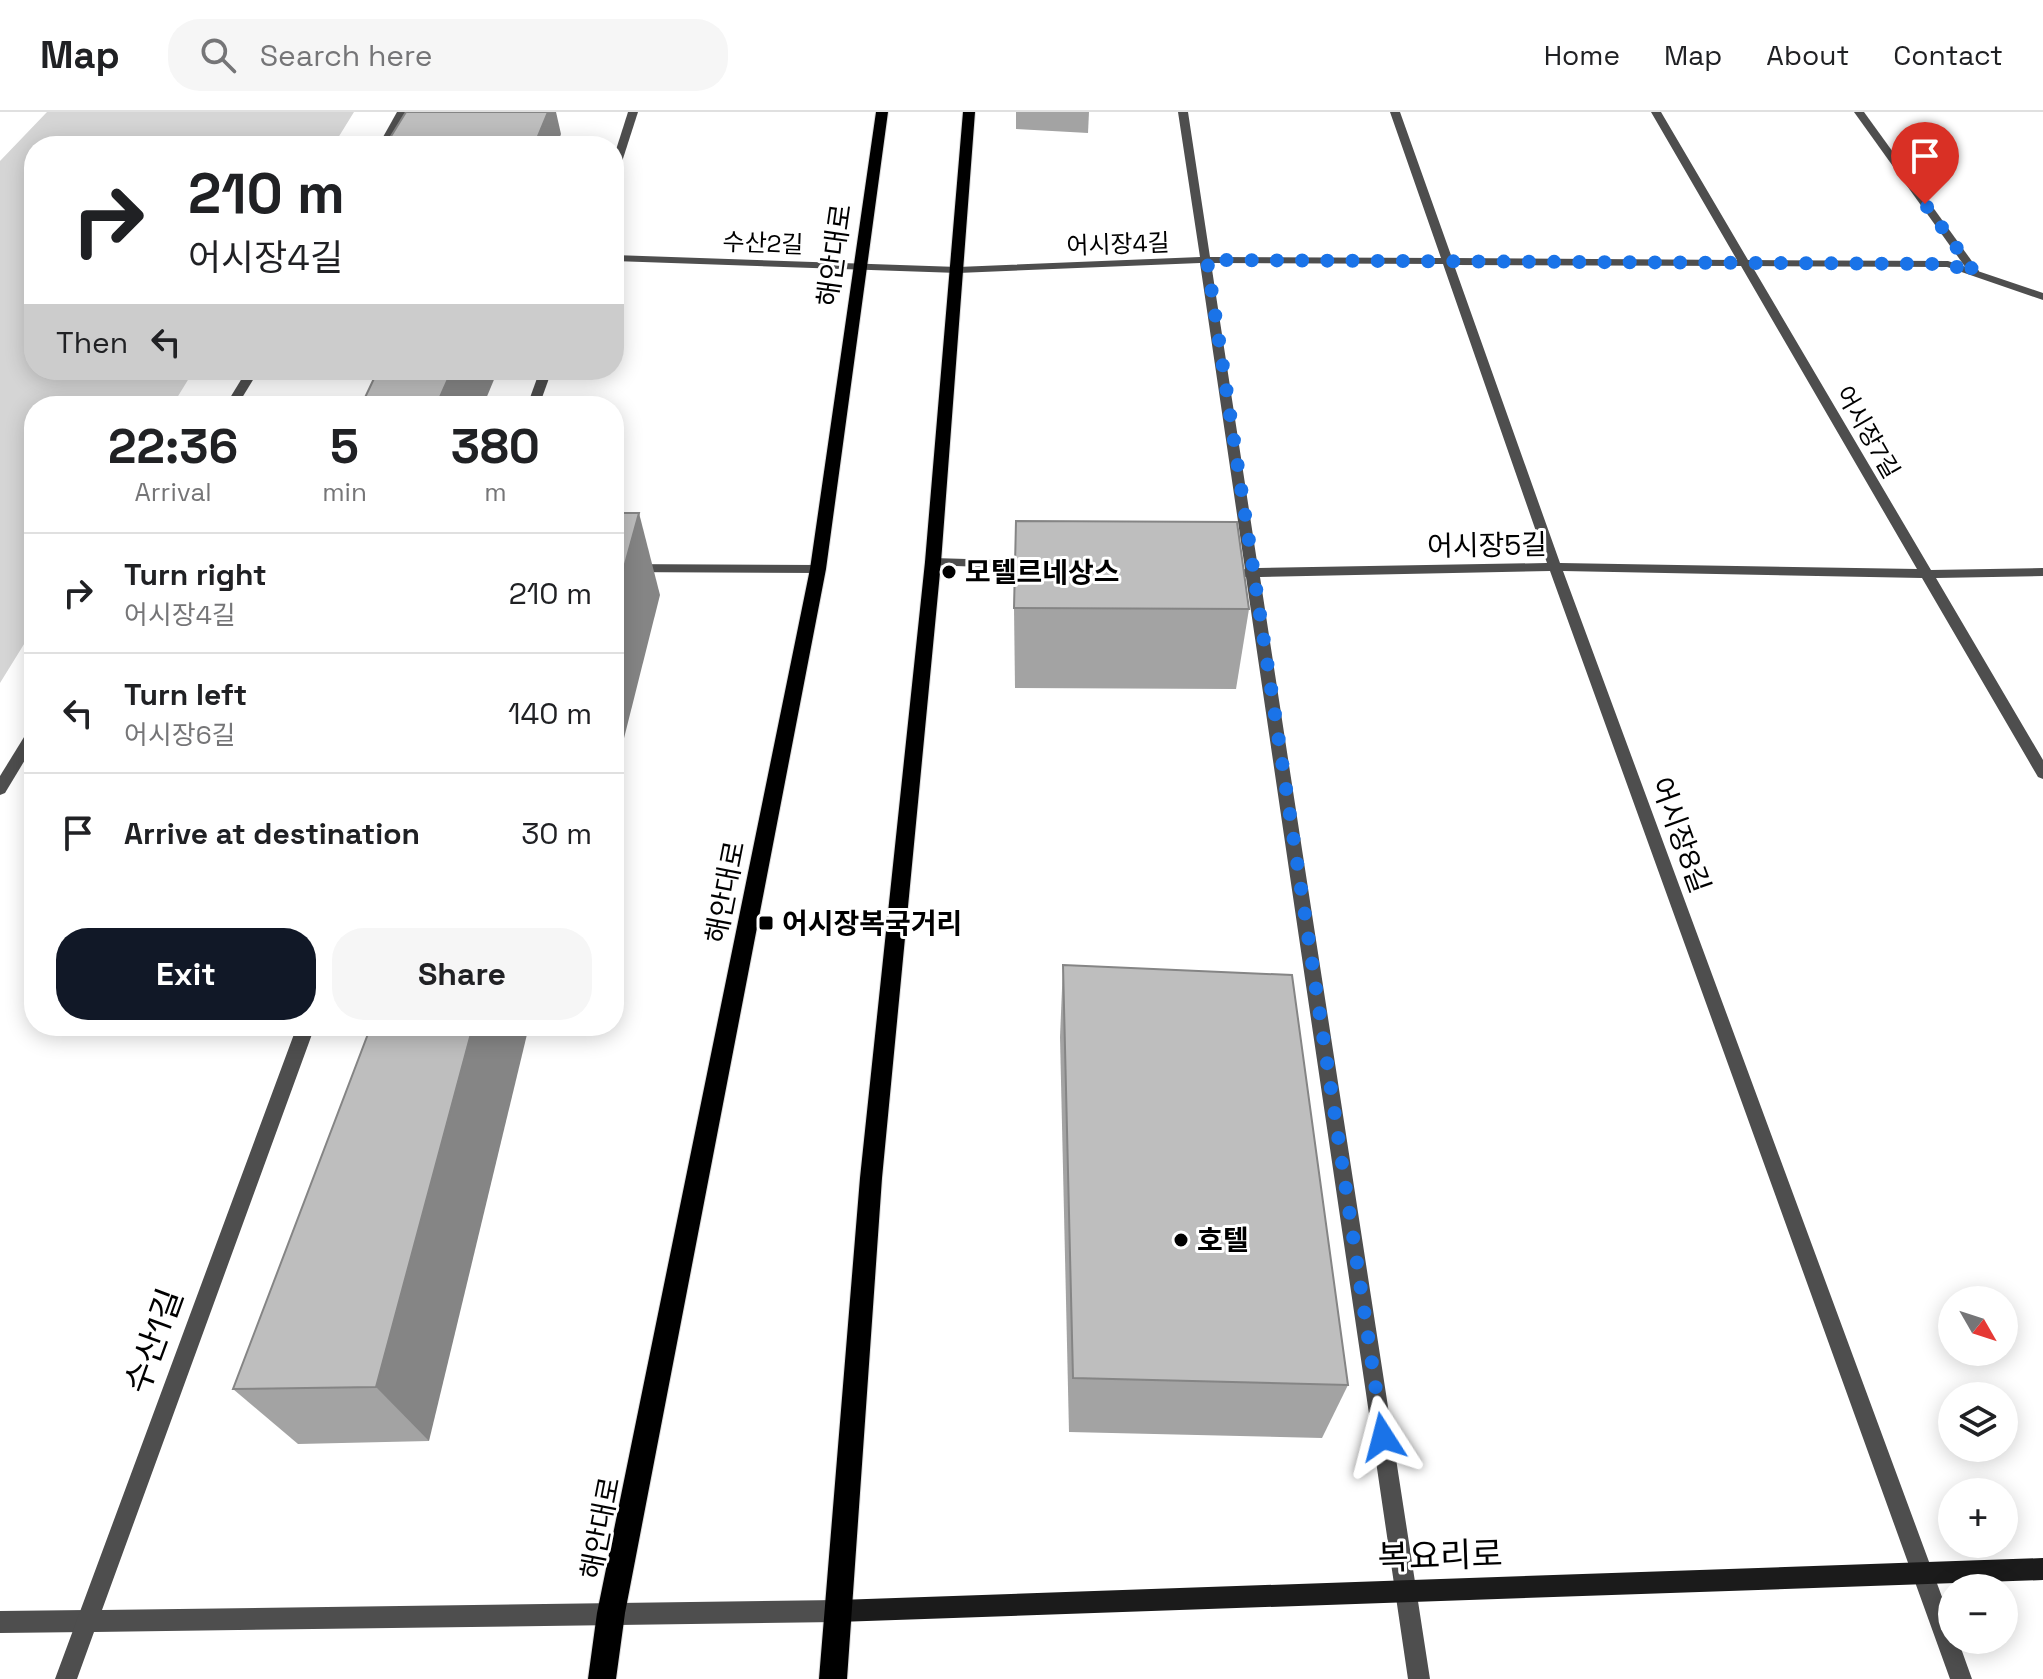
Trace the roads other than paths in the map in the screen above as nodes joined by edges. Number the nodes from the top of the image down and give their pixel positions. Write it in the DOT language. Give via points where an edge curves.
graph roads {
  1 [pos="402,112"];
  2 [pos="633,112"];
  3 [pos="882,112"];
  4 [pos="969,112"];
  5 [pos="1183,112"];
  6 [pos="1395,112"];
  7 [pos="1656,112"];
  8 [pos="1859,112"];
  9 [pos="389,136"];
  10 [pos="624,140"];
  11 [pos="624,258"];
  12 [pos="1207,260"];
  13 [pos="1450,262"];
  14 [pos="1744,263"];
  15 [pos="860,266"];
  16 [pos="958,270"];
  17 [pos="1975,273"];
  18 [pos="2041,298"];
  19 [pos="933,562"];
  20 [pos="1055,566"];
  21 [pos="1555,567"];
  22 [pos="624,568"];
  23 [pos="818,569"];
  24 [pos="2043,572"];
  25 [pos="1223,573"];
  26 [pos="1253,574"];
  27 [pos="1926,574"];
  28 [pos="24,749"];
  29 [pos="2043,773"];
  30 [pos="0,789"];
  31 [pos="302,1036"];
  32 [pos="2043,1569"];
  33 [pos="1923,1573"];
  34 [pos="1407,1591"];
  35 [pos="838,1611"];
  36 [pos="611,1613"];
  37 [pos="87,1621"];
  38 [pos="0,1622"];
  39 [pos="66,1679"];
  40 [pos="602,1679"];
  41 [pos="833,1679"];
  42 [pos="1419,1679"];
  43 [pos="1961,1679"];
  1 -- 9 [label="street"];
  2 -- 10 [label="street"];
  3 -- 15 [label="main road, 해안대로"];
  4 -- 16 [label="main road"];
  5 -- 12 [label="street"];
  6 -- 13 [label="street, 어시장8길"];
  7 -- 14 [label="street, 어시장7길"];
  8 -- 17 [label="street"];
  11 -- 15 [label="street, 수산2길"];
  12 -- 13 [label="street, 어시장4길"];
  12 -- 16 [label="street, 어시장4길"];
  12 -- 26 [label="street"];
  13 -- 14 [label="street, 어시장4길"];
  13 -- 21 [label="street, 어시장8길"];
  14 -- 17 [label="street, 어시장4길" via="1948,264"];
  14 -- 27 [label="street, 어시장7길"];
  15 -- 16 [label="street, 수산2길"];
  15 -- 23 [label="main road, 해안대로"];
  16 -- 19 [label="main road"];
  17 -- 18 [label="street, 어시장4길"];
  19 -- 20 [label="street"];
  19 -- 35 [label="main road" via="871,1178"];
  21 -- 26 [label="street, 어시장5길"];
  21 -- 27 [label="street, 어시장5길"];
  21 -- 33 [label="street, 어시장8길"];
  22 -- 23 [label="street"];
  23 -- 36 [label="main road, 해안대로"];
  24 -- 27 [label="street, 어시장5길"];
  25 -- 26 [label="street, 어시장5길"];
  26 -- 34 [label="street"];
  27 -- 29 [label="street, 어시장7길"];
  28 -- 30 [label="street"];
  31 -- 37 [label="street, 수산1길"];
  32 -- 33 [label="main road, 복요리로"];
  33 -- 34 [label="main road, 복요리로"];
  33 -- 43 [label="street, 어시장8길"];
  34 -- 35 [label="main road, 복요리로"];
  34 -- 42 [label="street"];
  35 -- 36 [label="street"];
  35 -- 41 [label="main road"];
  36 -- 37 [label="street"];
  36 -- 40 [label="main road, 해안대로"];
  37 -- 38 [label="street"];
  37 -- 39 [label="street, 수산1길"];
}
